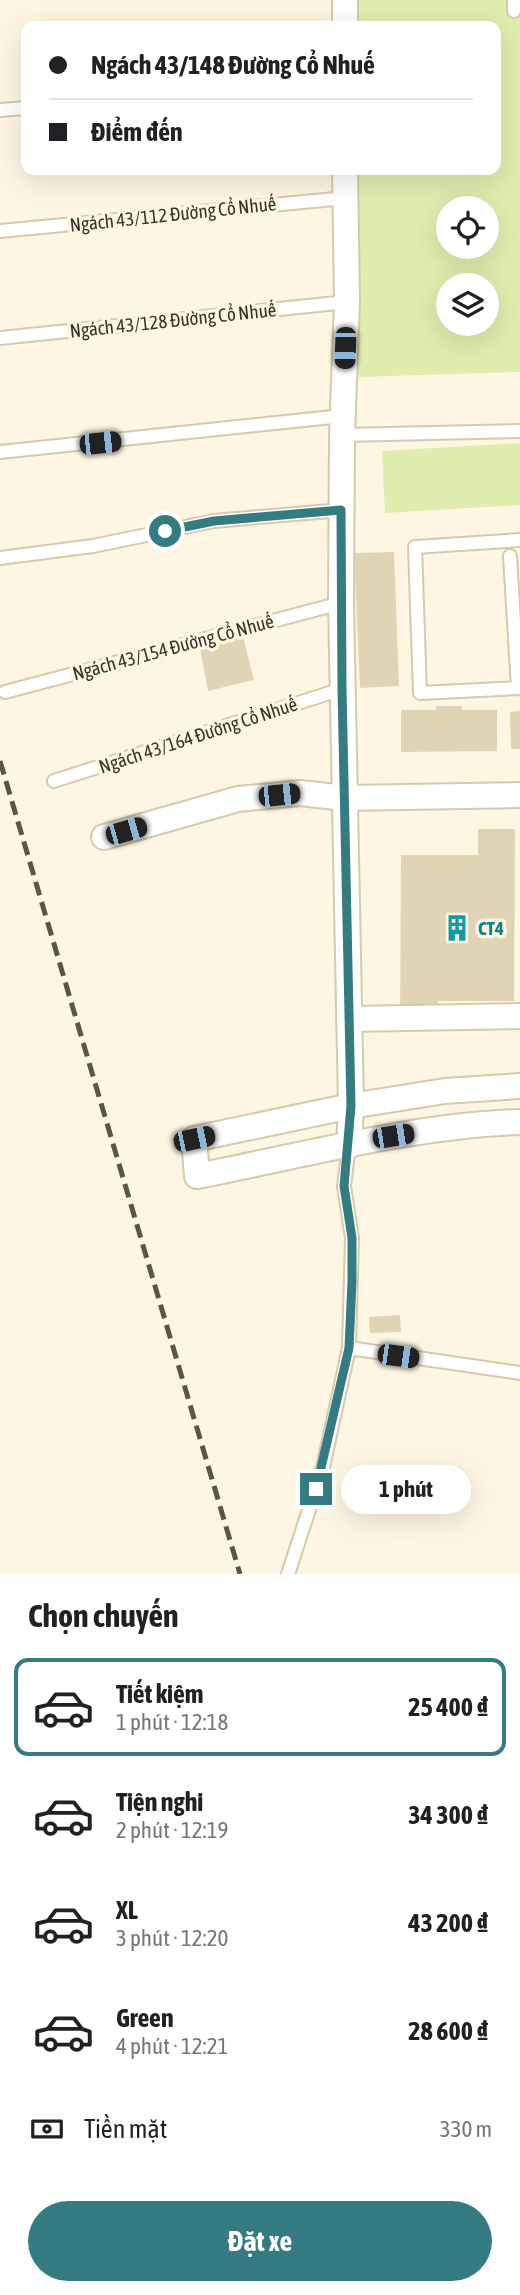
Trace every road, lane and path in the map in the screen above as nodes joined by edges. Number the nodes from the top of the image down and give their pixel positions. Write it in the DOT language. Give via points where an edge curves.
graph roads {
  1 [pos="345,0"];
  2 [pos="345,21"];
  3 [pos="21,108"];
  4 [pos="0,110"];
  5 [pos="345,175"];
  6 [pos="345,198"];
  7 [pos="0,232"];
  8 [pos="347,302"];
  9 [pos="0,338"];
  10 [pos="342,425"];
  11 [pos="520,431"];
  12 [pos="0,452"];
  13 [pos="341,510"];
  14 [pos="520,540"];
  15 [pos="510,556"];
  16 [pos="0,558"];
  17 [pos="341,603"];
  18 [pos="519,688"];
  19 [pos="342,689"];
  20 [pos="5,692"];
  21 [pos="54,781"];
  22 [pos="520,794"];
  23 [pos="345,798"];
  24 [pos="104,837"];
  25 [pos="520,1016"];
  26 [pos="349,1019"];
  27 [pos="520,1086"];
  28 [pos="351,1106"];
  29 [pos="520,1122"];
  30 [pos="349,1146"];
  31 [pos="349,1348"];
  32 [pos="520,1373"];
  33 [pos="288,1574"];
  1 -- 2 [label="street"];
  3 -- 4 [label="lane"];
  5 -- 6 [label="street"];
  6 -- 7 [label="lane, Ngách 43/112 Đường Cổ Nhuế"];
  6 -- 8 [label="street"];
  8 -- 9 [label="lane, Ngách 43/128 Đường Cổ Nhuế"];
  8 -- 10 [label="street"];
  10 -- 11 [label="lane"];
  10 -- 12 [label="lane"];
  10 -- 13 [label="street"];
  13 -- 16 [label="lane" via="214,521 93,546"];
  13 -- 17 [label="street"];
  14 -- 18 [label="lane" via="415,547 420,693"];
  15 -- 18 [label="lane"];
  17 -- 19 [label="street"];
  17 -- 20 [label="lane, Ngách 43/154 Đường Cổ Nhuế"];
  19 -- 21 [label="lane, Ngách 43/164 Đường Cổ Nhuế"];
  19 -- 23 [label="street"];
  22 -- 23 [label="street"];
  23 -- 24 [label="street" via="300,793 239,799"];
  23 -- 26 [label="street"];
  25 -- 26 [label="street"];
  26 -- 28 [label="street"];
  27 -- 28 [label="street" via="444,1091"];
  28 -- 30 [label="street"];
  28 -- 30 [label="street" via="194,1139 197,1176"];
  29 -- 30 [label="street" via="481,1123"];
  30 -- 31 [label="lane" via="344,1186 352,1238"];
  31 -- 32 [label="lane"];
  31 -- 33 [label="lane" via="323,1467"];
}
